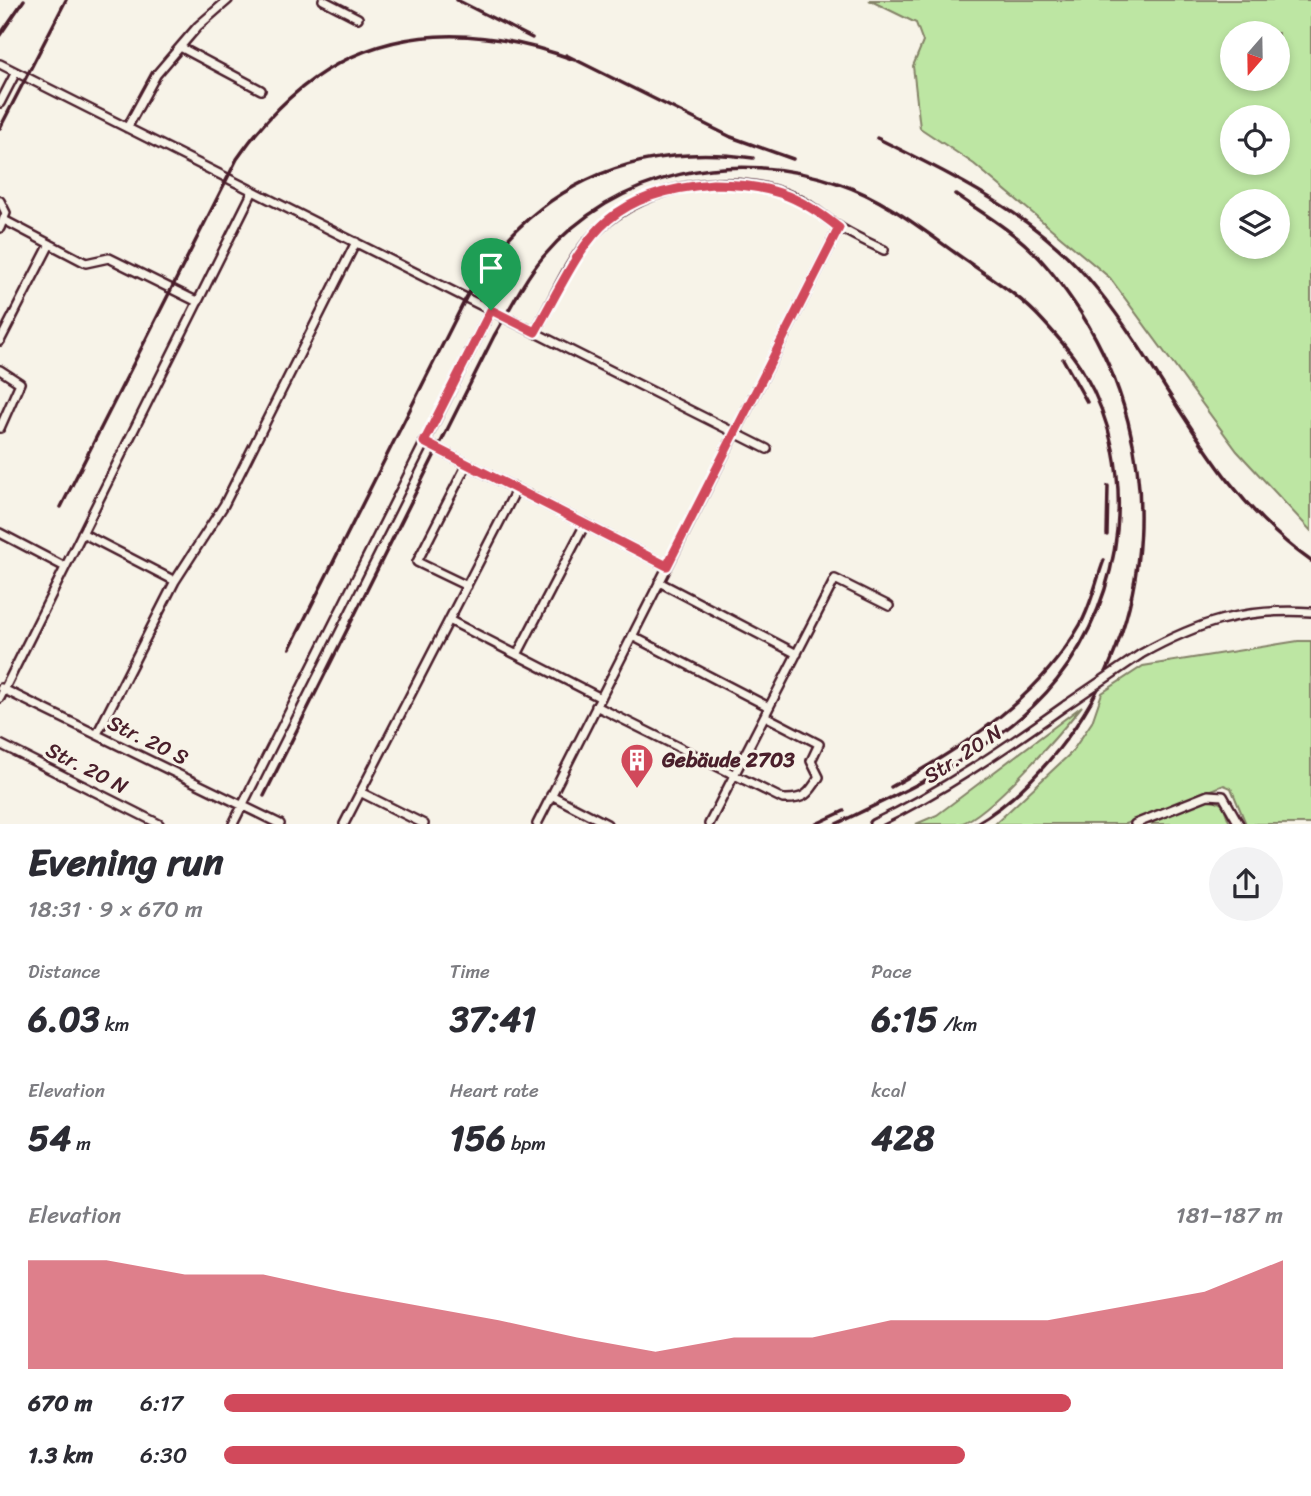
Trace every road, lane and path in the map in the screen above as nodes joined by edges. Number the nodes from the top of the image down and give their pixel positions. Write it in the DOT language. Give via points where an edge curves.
graph roads {
  1 [pos="228,0"];
  2 [pos="323,0"];
  3 [pos="358,18"];
  4 [pos="180,47"];
  5 [pos="0,64"];
  6 [pos="16,72"];
  7 [pos="261,90"];
  8 [pos="1,97"];
  9 [pos="127,128"];
  10 [pos="253,191"];
  11 [pos="0,201"];
  12 [pos="4,220"];
  13 [pos="0,228"];
  14 [pos="839,228"];
  15 [pos="356,242"];
  16 [pos="50,244"];
  17 [pos="884,250"];
  18 [pos="198,302"];
  19 [pos="491,310"];
  20 [pos="535,332"];
  21 [pos="0,341"];
  22 [pos="0,370"];
  23 [pos="0,428"];
  24 [pos="735,433"];
  25 [pos="424,442"];
  26 [pos="767,449"];
  27 [pos="467,464"];
  28 [pos="516,490"];
  29 [pos="585,524"];
  30 [pos="0,533"];
  31 [pos="82,533"];
  32 [pos="667,566"];
  33 [pos="65,567"];
  34 [pos="175,581"];
  35 [pos="659,582"];
  36 [pos="467,586"];
  37 [pos="889,606"];
  38 [pos="1311,612"];
  39 [pos="449,620"];
  40 [pos="632,636"];
  41 [pos="797,654"];
  42 [pos="517,655"];
  43 [pos="2,689"];
  44 [pos="0,698"];
  45 [pos="601,698"];
  46 [pos="596,706"];
  47 [pos="769,707"];
  48 [pos="765,716"];
  49 [pos="97,734"];
  50 [pos="0,744"];
  51 [pos="734,776"];
  52 [pos="360,792"];
  53 [pos="551,795"];
  54 [pos="243,805"];
  55 [pos="159,824"];
  56 [pos="233,824"];
  57 [pos="280,824"];
  58 [pos="344,824"];
  59 [pos="424,824"];
  60 [pos="537,824"];
  61 [pos="607,824"];
  62 [pos="709,824"];
  63 [pos="874,824"];
  64 [pos="1135,824"];
  65 [pos="1238,824"];
  1 -- 4 [label="lane"];
  2 -- 3 [label="lane"];
  4 -- 7 [label="lane"];
  4 -- 9 [label="lane" via="156,75"];
  5 -- 6 [label="lane"];
  6 -- 8 [label="lane"];
  6 -- 9 [label="lane"];
  9 -- 10 [label="lane"];
  10 -- 15 [label="lane"];
  10 -- 18 [label="lane"];
  11 -- 12 [label="lane"];
  12 -- 13 [label="lane"];
  12 -- 16 [label="lane"];
  14 -- 17 [label="lane"];
  14 -- 20 [label="lane" via="797,198 757,186 699,186 639,199 586,242"];
  14 -- 24 [label="lane"];
  15 -- 19 [label="lane"];
  15 -- 34 [label="lane" via="224,505"];
  16 -- 18 [label="lane" via="86,262 109,258"];
  16 -- 21 [label="lane"];
  18 -- 31 [label="lane"];
  19 -- 20 [label="lane"];
  19 -- 25 [label="lane"];
  20 -- 24 [label="lane"];
  22 -- 23 [label="lane" via="20,383"];
  24 -- 26 [label="lane"];
  24 -- 32 [label="lane"];
  25 -- 27 [label="lane"];
  25 -- 54 [label="lane"];
  27 -- 28 [label="lane"];
  27 -- 36 [label="lane" via="417,562"];
  28 -- 29 [label="lane"];
  28 -- 36 [label="lane"];
  29 -- 32 [label="lane"];
  29 -- 42 [label="lane"];
  30 -- 33 [label="lane"];
  31 -- 33 [label="lane"];
  31 -- 34 [label="lane"];
  32 -- 35 [label="lane"];
  33 -- 43 [label="lane"];
  34 -- 49 [label="lane"];
  35 -- 40 [label="lane"];
  35 -- 41 [label="lane"];
  36 -- 39 [label="lane"];
  37 -- 41 [label="lane" via="835,579"];
  38 -- 63 [label="lane, Str. 20 N, bridge" via="1268,611 1185,630 1141,654 925,800"];
  39 -- 42 [label="lane"];
  39 -- 52 [label="lane"];
  40 -- 45 [label="lane"];
  40 -- 47 [label="lane"];
  41 -- 47 [label="lane"];
  42 -- 45 [label="lane"];
  43 -- 44 [label="lane"];
  43 -- 49 [label="lane, Str. 20 S"];
  45 -- 46 [label="lane"];
  46 -- 51 [label="lane"];
  46 -- 53 [label="lane"];
  47 -- 48 [label="lane"];
  48 -- 51 [label="lane"];
  48 -- 51 [label="lane" via="819,744 811,761 819,777 798,800 783,799"];
  49 -- 54 [label="lane, Str. 20 S"];
  50 -- 55 [label="lane, Str. 20 N"];
  51 -- 62 [label="lane"];
  52 -- 58 [label="lane"];
  52 -- 59 [label="lane"];
  53 -- 60 [label="lane"];
  53 -- 61 [label="lane"];
  54 -- 56 [label="lane"];
  54 -- 57 [label="lane, Str. 20 S"];
  64 -- 65 [label="lane" via="1208,794 1223,796"];
}
